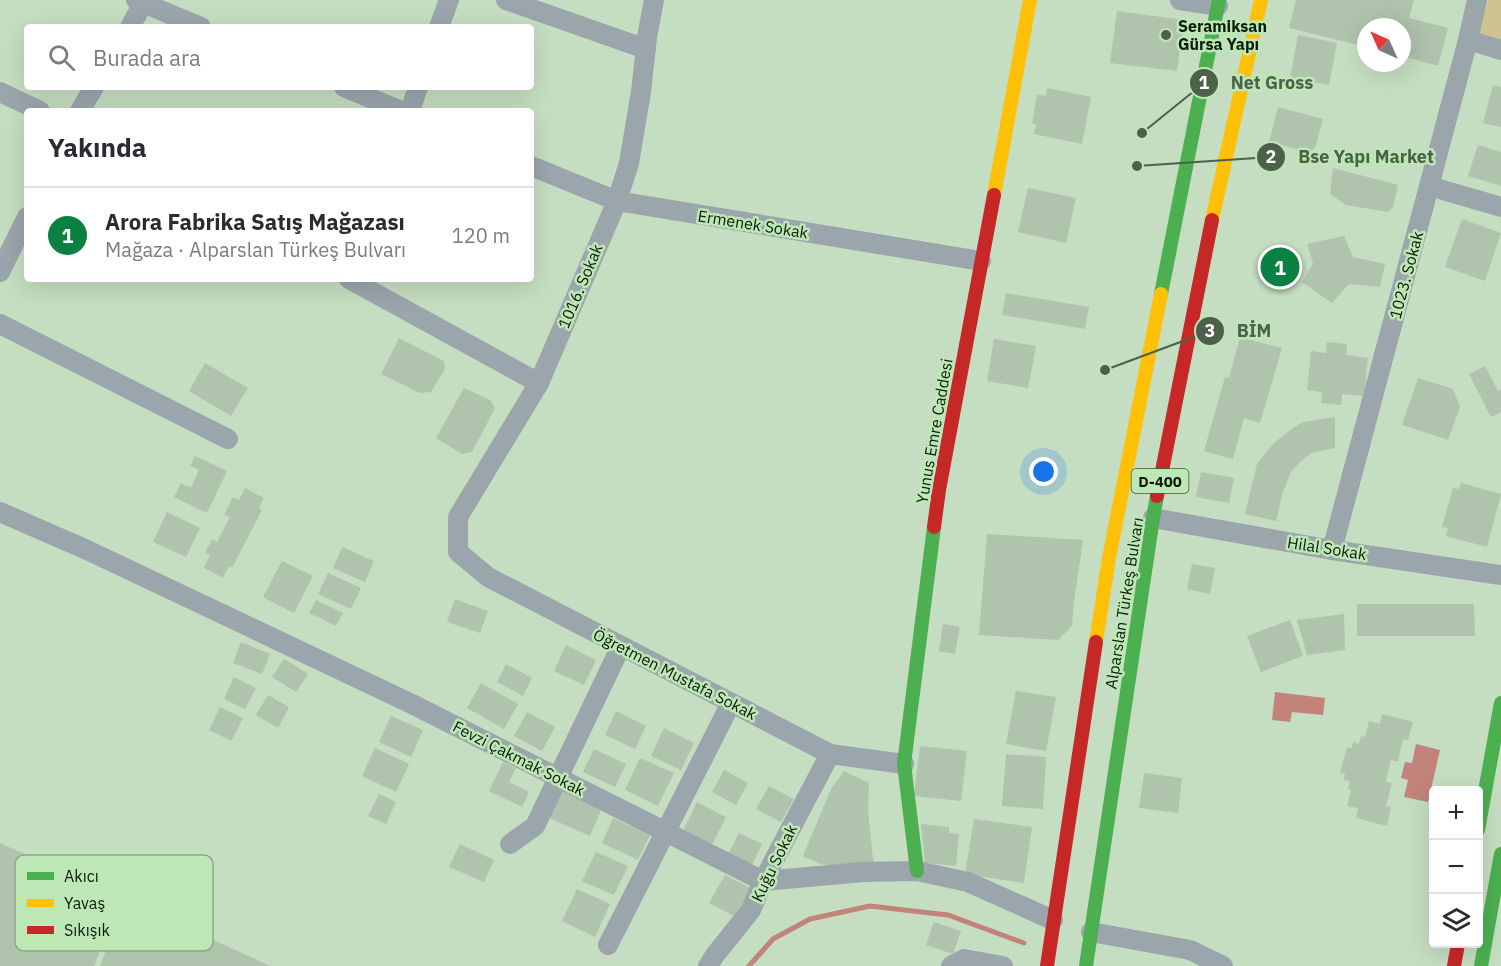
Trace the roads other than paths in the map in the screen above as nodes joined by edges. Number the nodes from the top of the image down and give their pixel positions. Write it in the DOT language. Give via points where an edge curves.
graph roads {
  1 [pos="449,0"];
  2 [pos="506,0"];
  3 [pos="654,0"];
  4 [pos="1030,0"];
  5 [pos="1180,0"];
  6 [pos="1261,0"];
  7 [pos="1477,0"];
  8 [pos="142,1"];
  9 [pos="1219,3"];
  10 [pos="131,24"];
  11 [pos="194,24"];
  12 [pos="440,24"];
  13 [pos="1468,40"];
  14 [pos="646,49"];
  15 [pos="1501,50"];
  16 [pos="92,90"];
  17 [pos="351,90"];
  18 [pos="417,90"];
  19 [pos="0,92"];
  20 [pos="34,108"];
  21 [pos="82,108"];
  22 [pos="394,108"];
  23 [pos="411,108"];
  24 [pos="534,166"];
  25 [pos="1429,186"];
  26 [pos="616,201"];
  27 [pos="1501,207"];
  28 [pos="24,223"];
  29 [pos="981,261"];
  30 [pos="0,272"];
  31 [pos="354,282"];
  32 [pos="0,324"];
  33 [pos="539,383"];
  34 [pos="228,439"];
  35 [pos="0,512"];
  36 [pos="1153,519"];
  37 [pos="1332,550"];
  38 [pos="458,552"];
  39 [pos="1501,575"];
  40 [pos="621,646"];
  41 [pos="731,703"];
  42 [pos="1501,703"];
  43 [pos="830,754"];
  44 [pos="904,764"];
  45 [pos="558,778"];
  46 [pos="1483,807"];
  47 [pos="665,832"];
  48 [pos="510,844"];
  49 [pos="1501,854"];
  50 [pos="917,871"];
  51 [pos="763,881"];
  52 [pos="1053,920"];
  53 [pos="1091,932"];
  54 [pos="608,945"];
  55 [pos="1457,948"];
  56 [pos="708,966"];
  57 [pos="951,966"];
  58 [pos="1003,966"];
  59 [pos="1047,966"];
  60 [pos="1086,966"];
  61 [pos="1223,966"];
  62 [pos="1454,966"];
  63 [pos="1481,966"];
  1 -- 12 [label="street"];
  2 -- 14 [label="street"];
  3 -- 14 [label="street, 1016. Sokak"];
  4 -- 29 [label="main road, Yunus Emre Caddesi"];
  5 -- 9 [label="street"];
  6 -- 36 [label="main road, Alparslan Türkeş Bulvarı / D-400"];
  7 -- 13 [label="street, 1023. Sokak"];
  8 -- 10 [label="street"];
  8 -- 11 [label="street"];
  9 -- 52 [label="main road, Alparslan Türkeş Bulvarı / D-400" via="1109,558"];
  13 -- 15 [label="street"];
  13 -- 25 [label="street, 1023. Sokak"];
  14 -- 26 [label="street, 1016. Sokak" via="628,163"];
  16 -- 21 [label="street"];
  17 -- 22 [label="street"];
  18 -- 23 [label="street"];
  19 -- 20 [label="street"];
  24 -- 26 [label="street, Ermenek Sokak"];
  25 -- 27 [label="street"];
  25 -- 37 [label="street, 1023. Sokak"];
  26 -- 29 [label="street, Ermenek Sokak"];
  26 -- 33 [label="street, 1016. Sokak"];
  28 -- 30 [label="street"];
  29 -- 44 [label="main road, Yunus Emre Caddesi" via="939,490"];
  31 -- 33 [label="street"];
  32 -- 34 [label="street"];
  33 -- 38 [label="street, 1016. Sokak" via="458,517"];
  35 -- 45 [label="street, Fevzi Çakmak Sokak" via="370,684"];
  36 -- 37 [label="street, Hilal Sokak"];
  36 -- 53 [label="main road, Alparslan Türkeş Bulvarı / D-400"];
  37 -- 39 [label="street, Hilal Sokak"];
  38 -- 40 [label="street, Öğretmen Mustafa Sokak" via="488,577"];
  40 -- 41 [label="street, Öğretmen Mustafa Sokak"];
  40 -- 45 [label="street"];
  41 -- 43 [label="street, Öğretmen Mustafa Sokak"];
  41 -- 47 [label="street"];
  42 -- 46 [label="main road"];
  43 -- 44 [label="street, Öğretmen Mustafa Sokak"];
  43 -- 51 [label="street, Kuğu Sokak"];
  44 -- 50 [label="main road, Yunus Emre Caddesi"];
  45 -- 47 [label="street, Fevzi Çakmak Sokak"];
  45 -- 48 [label="street" via="535,826"];
  47 -- 51 [label="street, Fevzi Çakmak Sokak"];
  47 -- 54 [label="street"];
  49 -- 63 [label="main road"];
  50 -- 51 [label="street"];
  50 -- 52 [label="street" via="968,882"];
  51 -- 56 [label="street, Kuğu Sokak" via="751,910"];
  52 -- 59 [label="main road, Alparslan Türkeş Bulvarı / D-400"];
  53 -- 60 [label="main road, Alparslan Türkeş Bulvarı / D-400"];
  53 -- 61 [label="street" via="1190,950"];
  55 -- 62 [label="main road"];
  57 -- 58 [label="street" via="964,959"];
}
